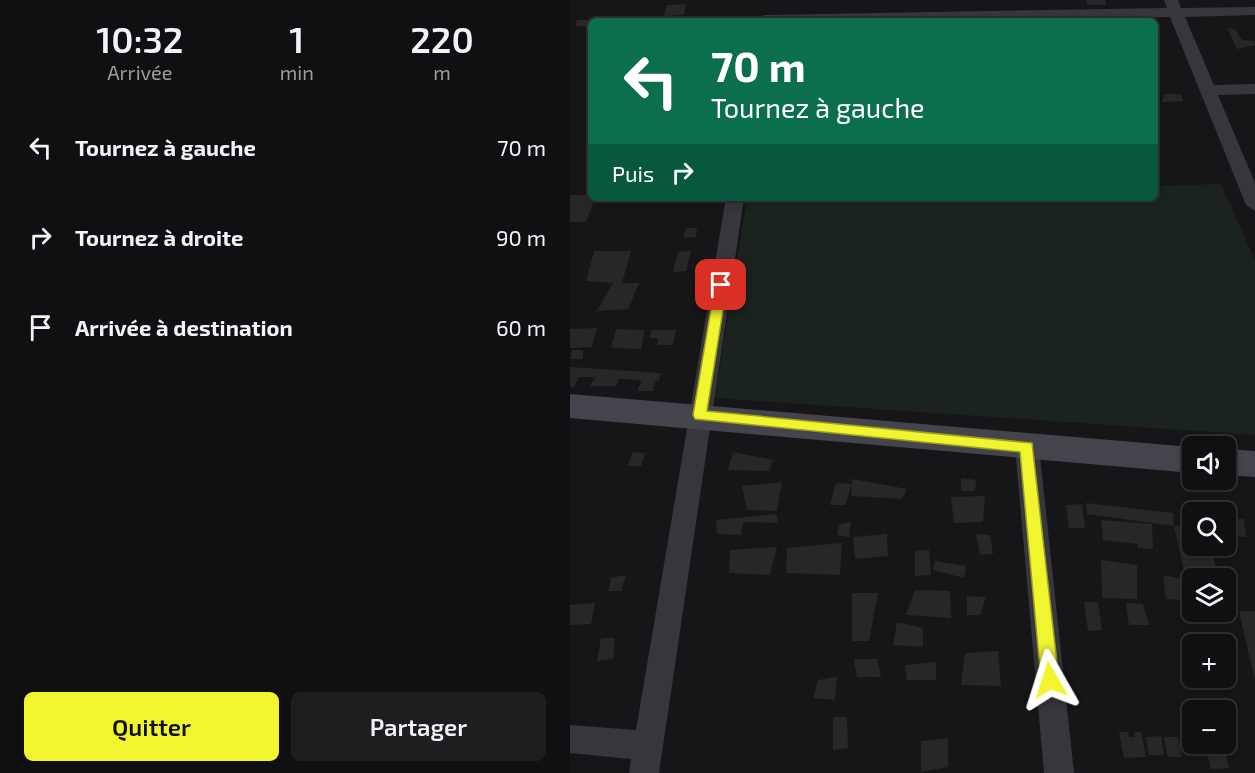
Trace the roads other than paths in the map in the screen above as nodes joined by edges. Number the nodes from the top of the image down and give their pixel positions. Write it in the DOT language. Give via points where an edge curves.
graph roads {
  1 [pos="767,0"];
  2 [pos="1173,6"];
  3 [pos="1255,11"];
  4 [pos="764,18"];
  5 [pos="822,18"];
  6 [pos="1255,89"];
  7 [pos="1208,90"];
  8 [pos="1250,185"];
  9 [pos="735,201"];
  10 [pos="1255,205"];
  11 [pos="570,406"];
  12 [pos="700,415"];
  13 [pos="1027,447"];
  14 [pos="1182,458"];
  15 [pos="1236,463"];
  16 [pos="1255,464"];
  17 [pos="570,739"];
  18 [pos="646,760"];
  19 [pos="1059,773"];
  1 -- 4 [label="street"];
  2 -- 3 [label="street"];
  2 -- 5 [label="street"];
  2 -- 7 [label="street"];
  6 -- 7 [label="street"];
  7 -- 8 [label="street"];
  8 -- 10 [label="street"];
  9 -- 12 [label="street"];
  11 -- 12 [label="main road"];
  12 -- 13 [label="main road"];
  12 -- 18 [label="street"];
  13 -- 14 [label="main road"];
  13 -- 19 [label="street"];
  15 -- 16 [label="main road"];
  17 -- 18 [label="street"];
}
